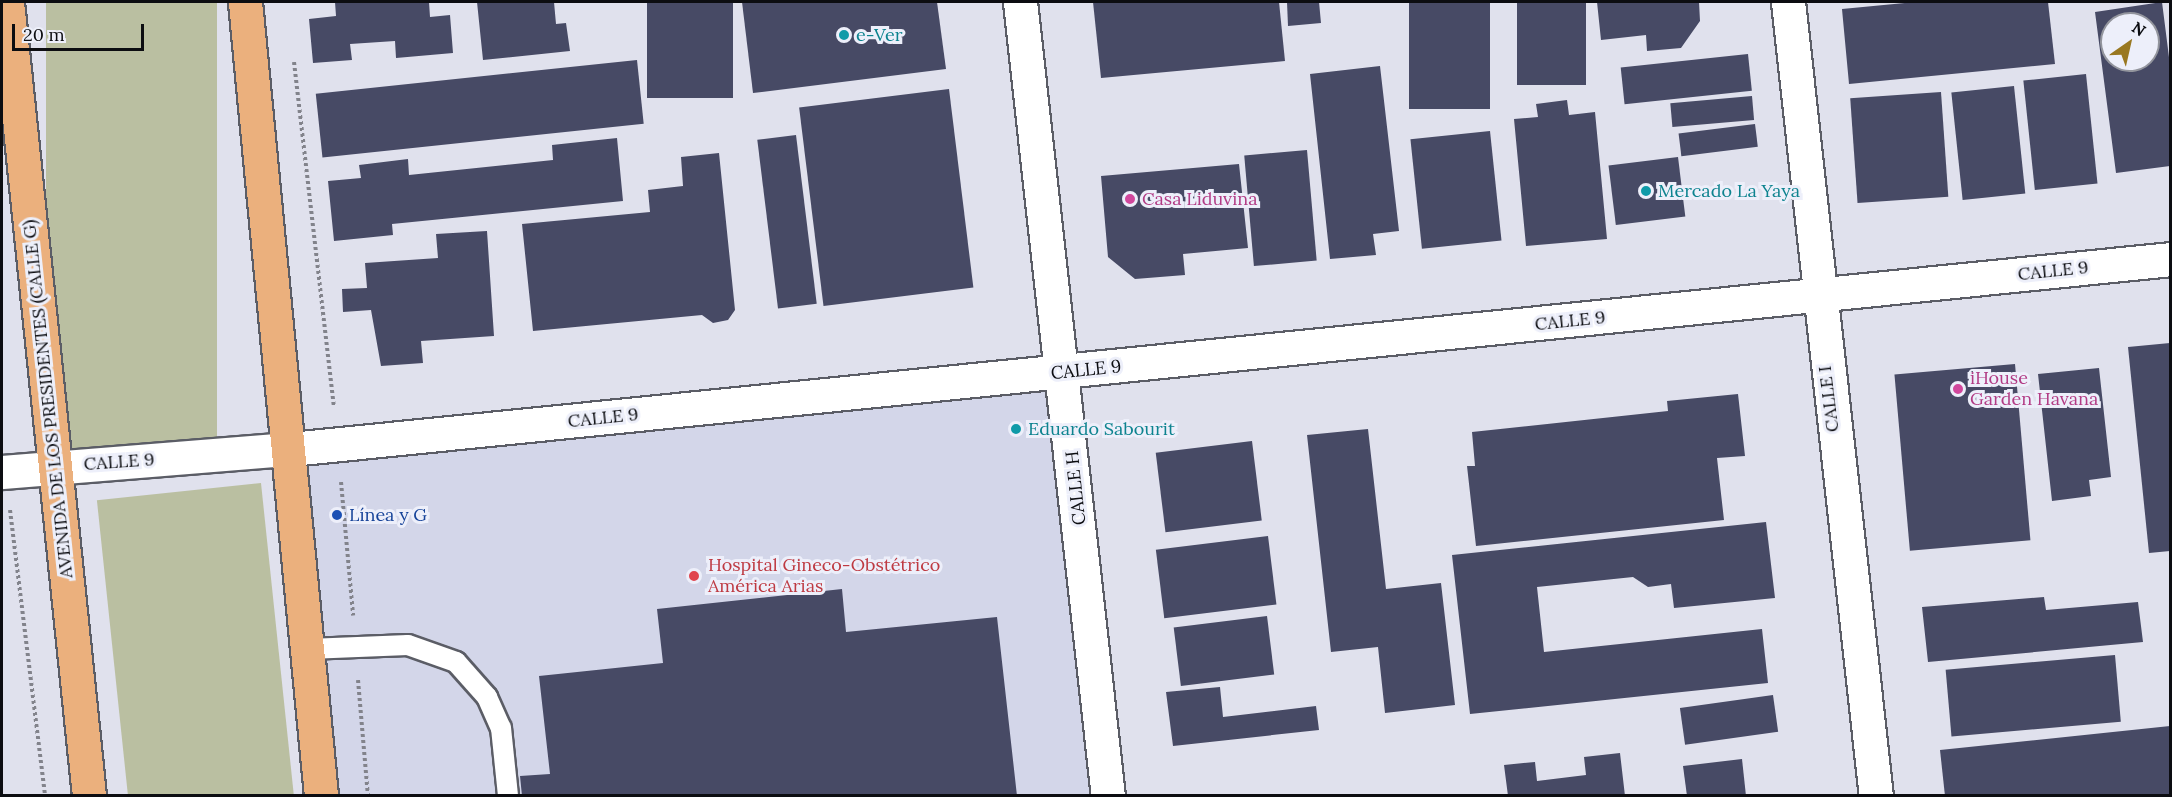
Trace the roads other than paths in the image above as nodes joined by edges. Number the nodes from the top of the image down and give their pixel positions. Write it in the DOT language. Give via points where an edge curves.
graph roads {
  1 [pos="7,2"];
  2 [pos="245,2"];
  3 [pos="1020,2"];
  4 [pos="1788,2"];
  5 [pos="2170,259"];
  6 [pos="1817,296"];
  7 [pos="1065,372"];
  8 [pos="291,449"];
  9 [pos="55,466"];
  10 [pos="4,472"];
  11 [pos="308,649"];
  12 [pos="88,795"];
  13 [pos="321,795"];
  14 [pos="508,795"];
  15 [pos="1108,795"];
  16 [pos="1876,795"];
  1 -- 9 [label="main road, AVENIDA DE LOS PRESIDENTES (CALLE G)"];
  2 -- 8 [label="main road"];
  3 -- 7 [label="street, CALLE H"];
  4 -- 6 [label="street, CALLE I"];
  5 -- 6 [label="street, CALLE 9"];
  6 -- 7 [label="street, CALLE 9"];
  6 -- 16 [label="street, CALLE I"];
  7 -- 8 [label="street, CALLE 9"];
  7 -- 15 [label="street, CALLE H"];
  8 -- 9 [label="street, CALLE 9"];
  8 -- 11 [label="main road"];
  9 -- 10 [label="street, CALLE 9"];
  9 -- 12 [label="main road, AVENIDA DE LOS PRESIDENTES (CALLE G)"];
  11 -- 13 [label="main road"];
  11 -- 14 [label="lane" via="408,645 456,662 487,697 501,728"];
}
